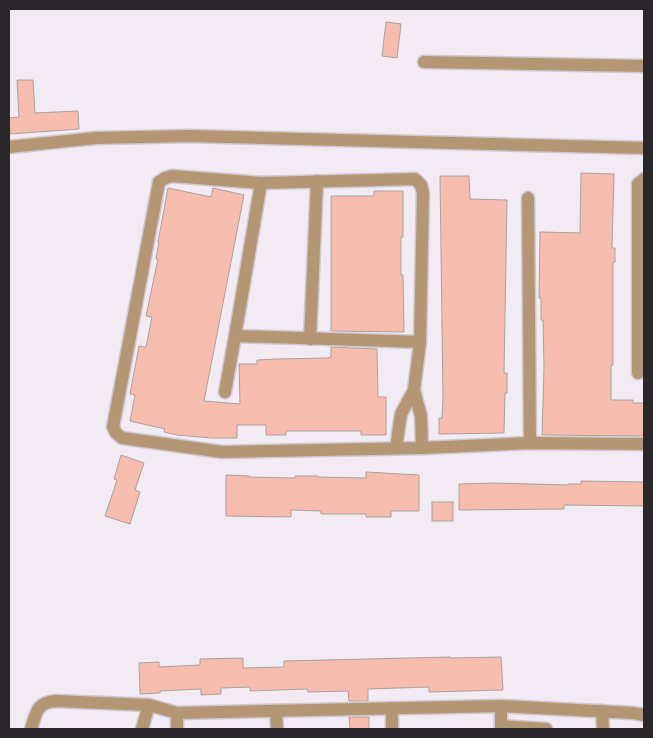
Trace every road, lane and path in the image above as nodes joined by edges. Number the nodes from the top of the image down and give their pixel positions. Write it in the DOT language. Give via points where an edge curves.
graph roads {
  1 [pos="424,62"];
  2 [pos="644,66"];
  3 [pos="9,147"];
  4 [pos="644,148"];
  5 [pos="644,179"];
  6 [pos="317,181"];
  7 [pos="261,183"];
  8 [pos="528,198"];
  9 [pos="235,336"];
  10 [pos="642,336"];
  11 [pos="310,339"];
  12 [pos="420,342"];
  13 [pos="638,374"];
  14 [pos="414,390"];
  15 [pos="224,392"];
  16 [pos="530,444"];
  17 [pos="644,444"];
  18 [pos="396,448"];
  19 [pos="422,448"];
  20 [pos="150,705"];
  21 [pos="501,706"];
  22 [pos="392,708"];
  23 [pos="276,711"];
  24 [pos="602,711"];
  25 [pos="178,713"];
  26 [pos="644,715"];
  27 [pos="501,728"];
  28 [pos="31,729"];
  29 [pos="142,729"];
  30 [pos="177,729"];
  31 [pos="277,729"];
  32 [pos="392,729"];
  33 [pos="546,729"];
  34 [pos="603,729"];
  1 -- 2 [label="street"];
  3 -- 4 [label="street" via="96,138 190,136"];
  5 -- 10 [label="street" via="638,184"];
  6 -- 7 [label="street"];
  6 -- 11 [label="street"];
  6 -- 12 [label="street" via="415,179 420,185 423,194"];
  7 -- 9 [label="street"];
  7 -- 18 [label="street" via="172,176 159,182 113,427 116,433 122,438 222,452"];
  8 -- 16 [label="street"];
  9 -- 11 [label="street"];
  9 -- 15 [label="street"];
  10 -- 13 [label="street"];
  11 -- 12 [label="street"];
  12 -- 14 [label="street"];
  14 -- 18 [label="street" via="401,414"];
  14 -- 19 [label="street" via="421,416"];
  16 -- 17 [label="street"];
  16 -- 19 [label="street"];
  18 -- 19 [label="street"];
  20 -- 25 [label="street"];
  20 -- 28 [label="street" via="49,701 38,708"];
  20 -- 29 [label="street"];
  21 -- 22 [label="street"];
  21 -- 24 [label="street"];
  21 -- 27 [label="street"];
  22 -- 23 [label="street"];
  22 -- 32 [label="street"];
  23 -- 25 [label="street"];
  23 -- 31 [label="street"];
  24 -- 26 [label="street"];
  24 -- 34 [label="street"];
  25 -- 30 [label="street"];
  27 -- 33 [label="street"];
}
